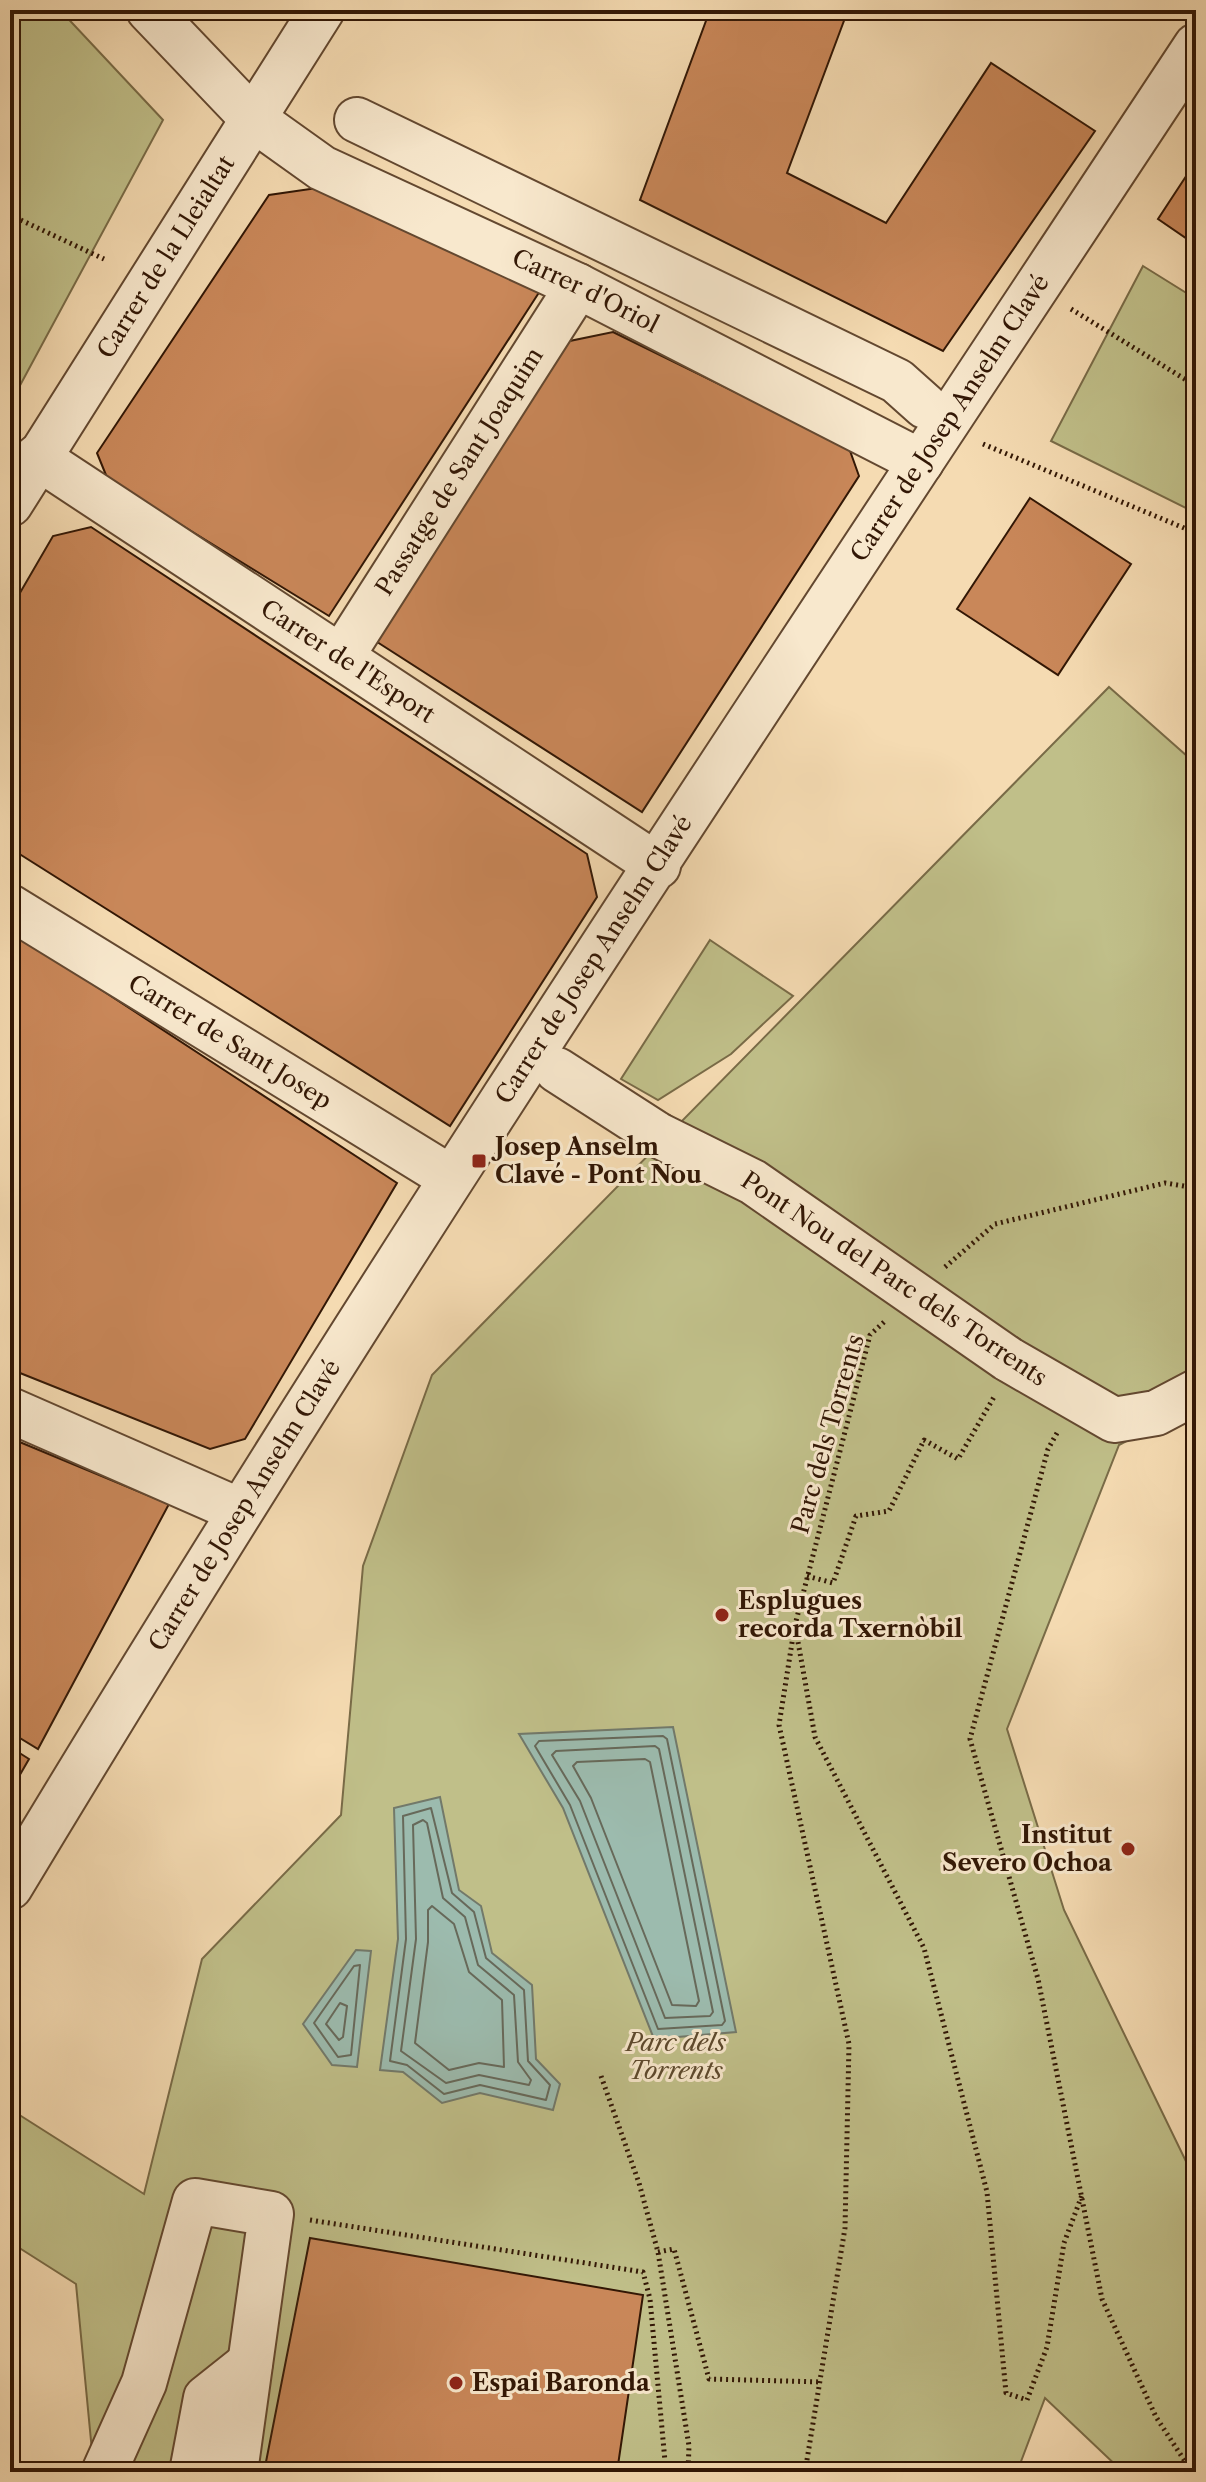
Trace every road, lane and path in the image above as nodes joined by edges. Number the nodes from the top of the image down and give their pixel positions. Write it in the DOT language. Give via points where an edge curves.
graph roads {
  1 [pos="149,10"];
  2 [pos="322,10"];
  3 [pos="1196,46"];
  4 [pos="252,118"];
  5 [pos="357,120"];
  6 [pos="10,215"];
  7 [pos="104,259"];
  8 [pos="578,286"];
  9 [pos="1068,307"];
  10 [pos="1196,386"];
  11 [pos="925,406"];
  12 [pos="980,443"];
  13 [pos="37,457"];
  14 [pos="921,462"];
  15 [pos="10,504"];
  16 [pos="1196,533"];
  17 [pos="341,657"];
  18 [pos="658,866"];
  19 [pos="10,907"];
  20 [pos="557,1070"];
  21 [pos="451,1178"];
  22 [pos="1196,1188"];
  23 [pos="938,1274"];
  24 [pos="892,1315"];
  25 [pos="1196,1392"];
  26 [pos="1077,1397"];
  27 [pos="990,1402"];
  28 [pos="10,1410"];
  29 [pos="240,1511"];
  30 [pos="807,1576"];
  31 [pos="795,1625"];
  32 [pos="12,1879"];
  33 [pos="601,2076"];
  34 [pos="1082,2195"];
  35 [pos="271,2214"];
  36 [pos="658,2252"];
  37 [pos="250,2363"];
  38 [pos="822,2382"];
  39 [pos="104,2472"];
  40 [pos="192,2472"];
  41 [pos="235,2472"];
  42 [pos="666,2472"];
  43 [pos="688,2472"];
  44 [pos="805,2472"];
  45 [pos="1192,2472"];
  1 -- 4 [label="street, Carrer d'Oriol"];
  2 -- 4 [label="street, Carrer de la Lleialtat"];
  3 -- 14 [label="street, Carrer de Josep Anselm Clavé"];
  4 -- 8 [label="street, Carrer d'Oriol" via="322,168"];
  4 -- 13 [label="street, Carrer de la Lleialtat"];
  5 -- 11 [label="street" via="897,381"];
  6 -- 7 [label="path"];
  8 -- 14 [label="street, Carrer d'Oriol"];
  8 -- 17 [label="street, Passatge de Sant Joaquim"];
  9 -- 10 [label="path"];
  12 -- 16 [label="path"];
  13 -- 15 [label="street, Carrer de la Lleialtat"];
  13 -- 17 [label="street, Carrer de l'Esport"];
  14 -- 18 [label="street, Carrer de Josep Anselm Clavé"];
  17 -- 18 [label="street, Carrer de l'Esport"];
  18 -- 21 [label="street, Carrer de Josep Anselm Clavé"];
  19 -- 21 [label="street, Carrer de Sant Josep"];
  20 -- 26 [label="street, Pont Nou del Parc dels Torrents, bridge" via="658,1135 753,1182 1008,1359"];
  21 -- 29 [label="street, Carrer de Josep Anselm Clavé"];
  22 -- 23 [label="path" via="1165,1183 995,1224"];
  24 -- 30 [label="path, Parc dels Torrents" via="870,1335"];
  25 -- 26 [label="street, Pont Nou del Parc dels Torrents" via="1156,1413 1114,1420"];
  26 -- 34 [label="path" via="1048,1449 970,1739 1038,1979"];
  27 -- 30 [label="path, Parc dels Torrents" via="958,1459 924,1440 889,1511 856,1516 833,1583"];
  28 -- 29 [label="street"];
  29 -- 32 [label="street, Carrer de Josep Anselm Clavé"];
  30 -- 31 [label="path, Parc dels Torrents"];
  31 -- 34 [label="path, Parc dels Torrents" via="815,1737 924,1948 987,2192 1006,2393 1027,2400 1047,2347 1064,2243"];
  31 -- 38 [label="path, Parc dels Torrents" via="779,1725 849,2044 845,2228"];
  33 -- 36 [label="path"];
  34 -- 45 [label="path" via="1102,2299 1156,2417"];
  35 -- 37 [label="street"];
  35 -- 39 [label="street" via="195,2201 144,2383"];
  35 -- 42 [label="path" via="643,2272"];
  36 -- 38 [label="path" via="674,2249 709,2379"];
  36 -- 43 [label="path" via="689,2446"];
  37 -- 40 [label="street" via="206,2398"];
  37 -- 41 [label="street"];
  38 -- 44 [label="path, Parc dels Torrents"];
}
